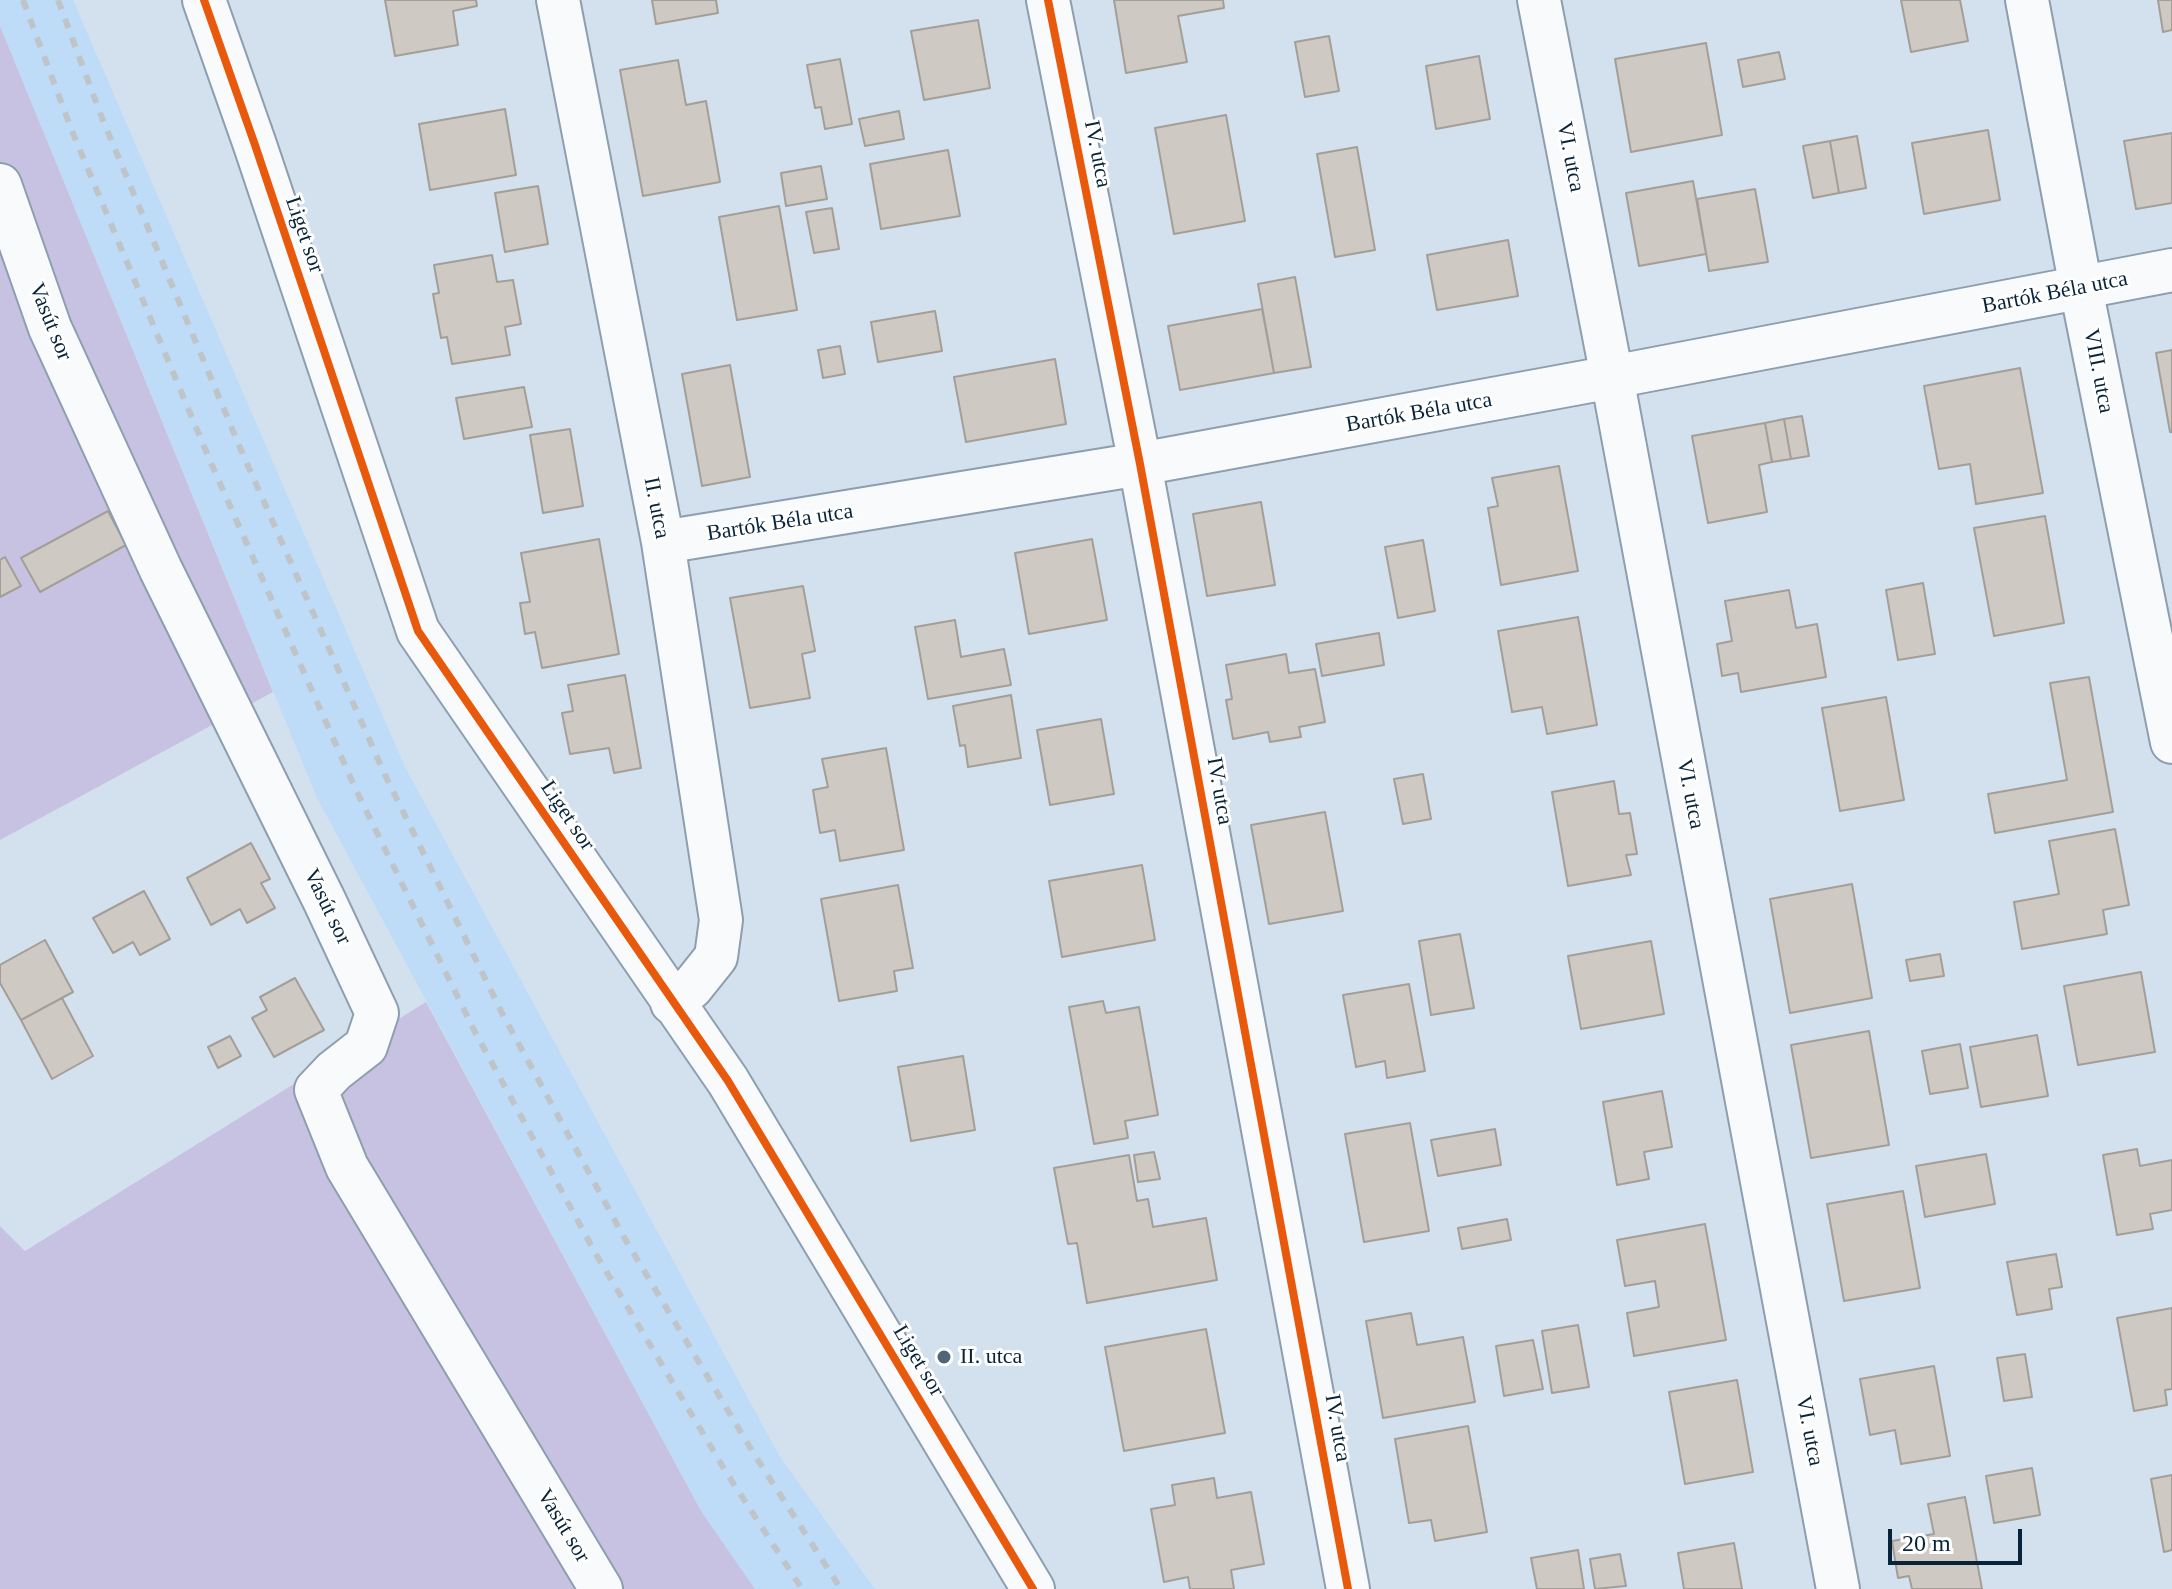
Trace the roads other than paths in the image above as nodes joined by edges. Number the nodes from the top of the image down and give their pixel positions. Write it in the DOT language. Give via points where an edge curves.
graph roads {
  1 [pos="204,0"];
  2 [pos="558,0"];
  3 [pos="1048,0"];
  4 [pos="1539,0"];
  5 [pos="2027,0"];
  6 [pos="0,185"];
  7 [pos="2172,270"];
  8 [pos="2081,288"];
  9 [pos="1612,377"];
  10 [pos="1140,464"];
  11 [pos="663,542"];
  12 [pos="2172,742"];
  13 [pos="672,1003"];
  14 [pos="601,1589"];
  15 [pos="1033,1589"];
  16 [pos="1348,1589"];
  17 [pos="1838,1589"];
  1 -- 13 [label="street, Liget sor" via="418,631"];
  2 -- 11 [label="street, II. utca"];
  3 -- 10 [label="street, IV. utca"];
  4 -- 9 [label="street, VI. utca"];
  5 -- 8 [label="street, VIII. utca"];
  6 -- 14 [label="street, Vasút sor" via="56,342 377,1013 366,1046 316,1090 347,1167"];
  7 -- 8 [label="street, Bartók Béla utca"];
  8 -- 9 [label="street, Bartók Béla utca"];
  8 -- 12 [label="street, VIII. utca"];
  9 -- 10 [label="street, Bartók Béla utca"];
  9 -- 17 [label="street, VI. utca"];
  10 -- 11 [label="street, Bartók Béla utca"];
  10 -- 16 [label="street, IV. utca"];
  11 -- 13 [label="street, II. utca" via="721,920 716,957"];
  13 -- 15 [label="street, Liget sor" via="728,1081"];
}
